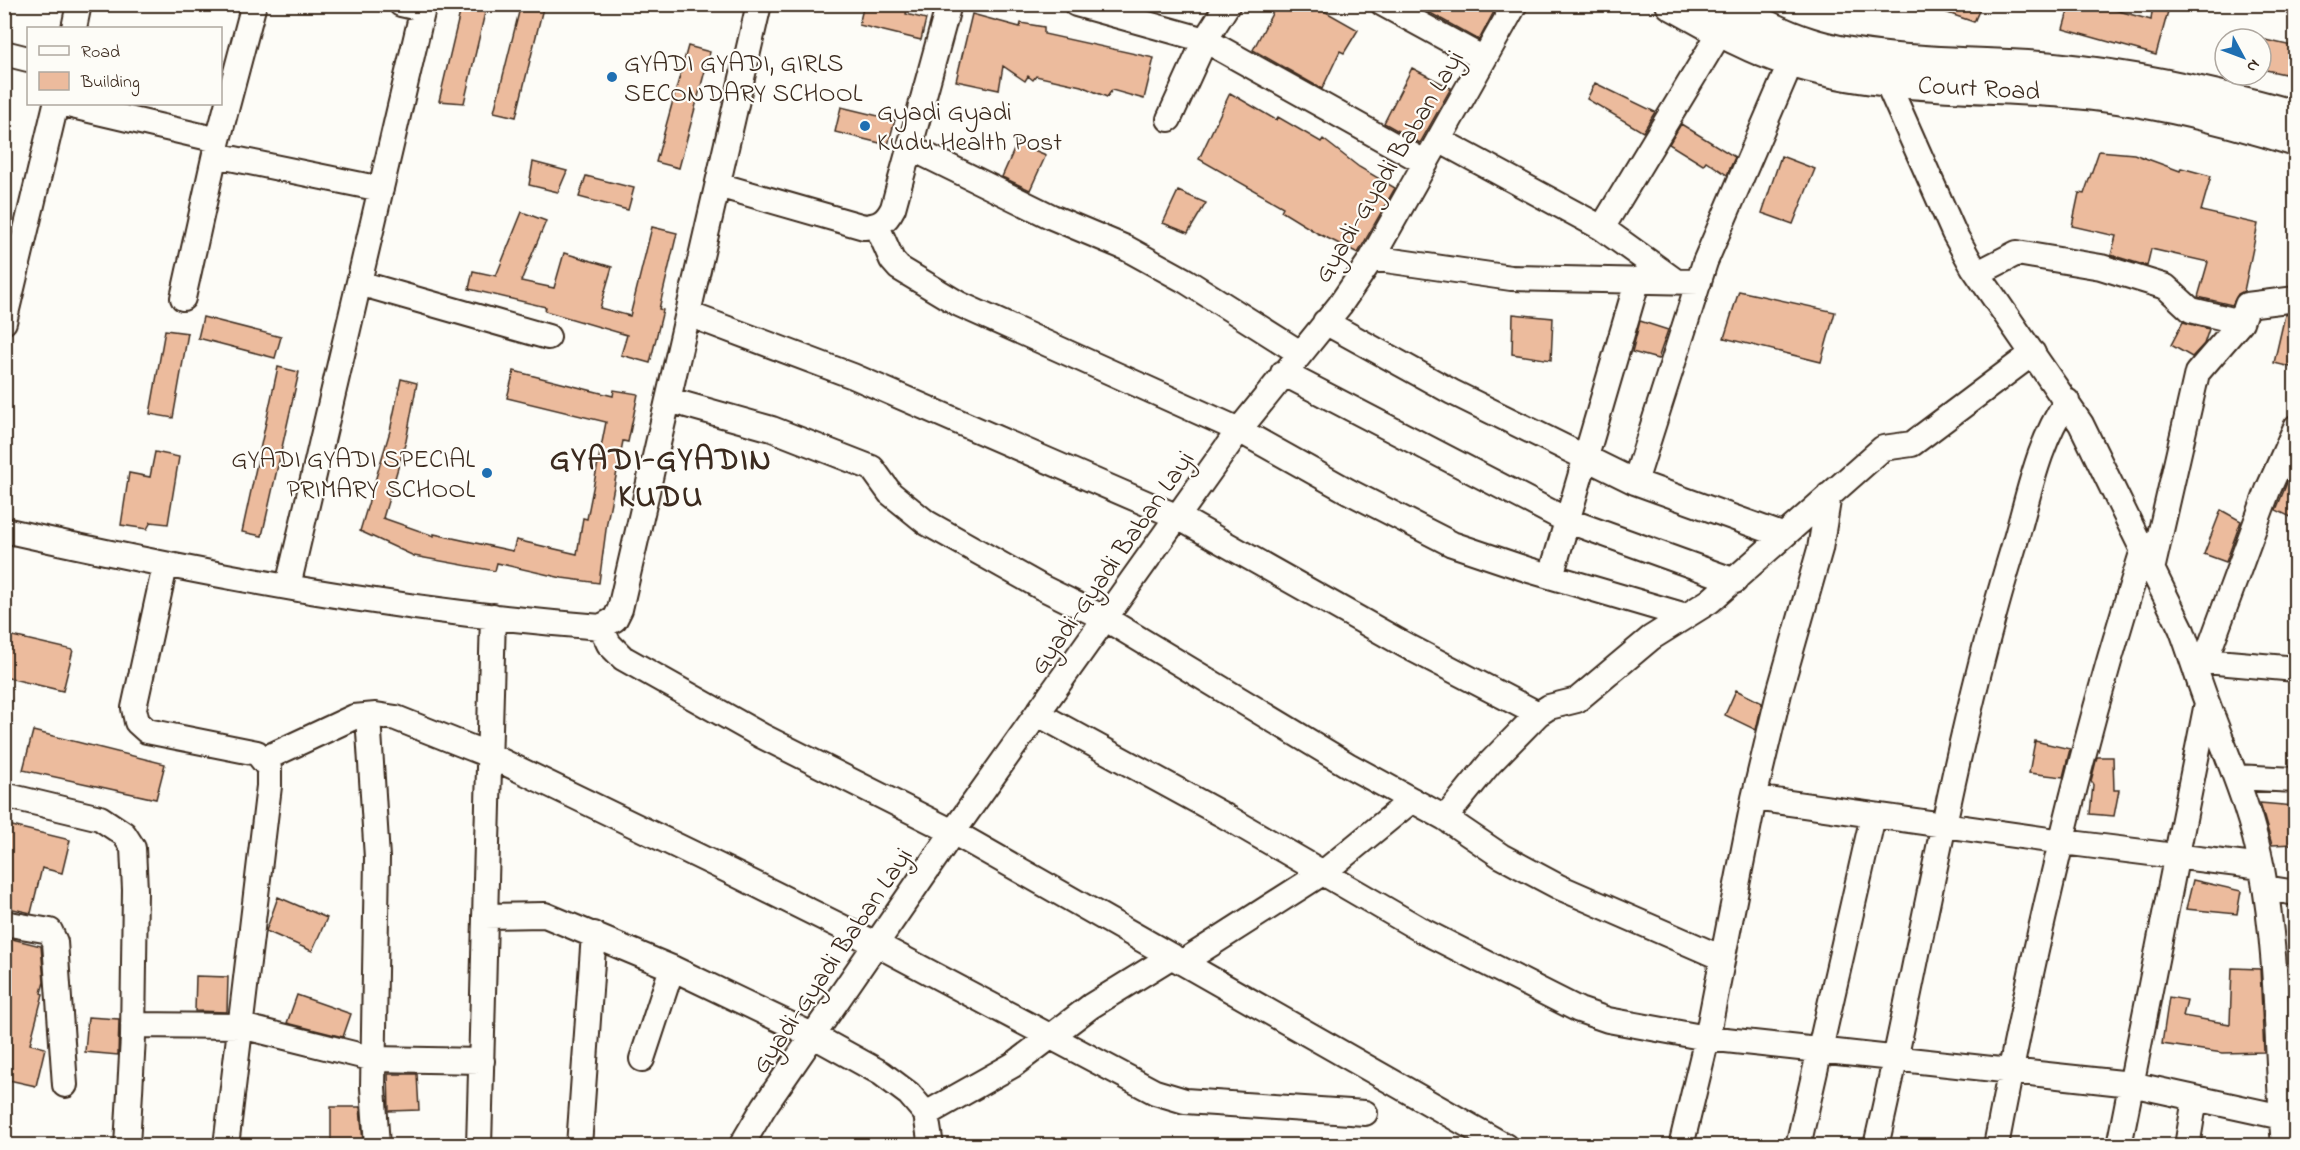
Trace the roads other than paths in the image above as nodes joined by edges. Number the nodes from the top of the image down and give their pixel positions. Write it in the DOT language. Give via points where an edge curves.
graph roads {
  1 [pos="80,4"];
  2 [pos="254,4"];
  3 [pos="759,4"];
  4 [pos="949,4"];
  5 [pos="1076,4"];
  6 [pos="1228,4"];
  7 [pos="1383,4"];
  8 [pos="1515,4"];
  9 [pos="1671,4"];
  10 [pos="416,6"];
  11 [pos="1724,18"];
  12 [pos="74,27"];
  13 [pos="1205,39"];
  14 [pos="4,53"];
  15 [pos="27,58"];
  16 [pos="1484,59"];
  17 [pos="1791,62"];
  18 [pos="1887,82"];
  19 [pos="56,105"];
  20 [pos="68,105"];
  21 [pos="2295,116"];
  22 [pos="1169,119"];
  23 [pos="1439,140"];
  24 [pos="2295,141"];
  25 [pos="217,147"];
  26 [pos="909,147"];
  27 [pos="1426,163"];
  28 [pos="717,185"];
  29 [pos="381,189"];
  30 [pos="878,226"];
  31 [pos="1602,228"];
  32 [pos="1372,258"];
  33 [pos="1978,273"];
  34 [pos="1638,279"];
  35 [pos="1674,280"];
  36 [pos="1699,282"];
  37 [pos="359,283"];
  38 [pos="183,298"];
  39 [pos="2295,299"];
  40 [pos="688,315"];
  41 [pos="4,322"];
  42 [pos="1325,322"];
  43 [pos="2241,322"];
  44 [pos="548,337"];
  45 [pos="1300,353"];
  46 [pos="2033,353"];
  47 [pos="1283,373"];
  48 [pos="669,400"];
  49 [pos="2067,401"];
  50 [pos="2295,427"];
  51 [pos="1239,430"];
  52 [pos="1586,458"];
  53 [pos="1635,482"];
  54 [pos="1829,495"];
  55 [pos="1178,517"];
  56 [pos="1566,520"];
  57 [pos="4,530"];
  58 [pos="1782,535"];
  59 [pos="2147,560"];
  60 [pos="165,566"];
  61 [pos="1551,576"];
  62 [pos="1735,581"];
  63 [pos="288,586"];
  64 [pos="493,616"];
  65 [pos="1686,616"];
  66 [pos="1106,619"];
  67 [pos="601,627"];
  68 [pos="2199,660"];
  69 [pos="2295,669"];
  70 [pos="2207,703"];
  71 [pos="1038,714"];
  72 [pos="1538,714"];
  73 [pos="368,716"];
  74 [pos="489,755"];
  75 [pos="264,759"];
  76 [pos="2236,777"];
  77 [pos="2295,780"];
  78 [pos="4,795"];
  79 [pos="1754,798"];
  80 [pos="1412,800"];
  81 [pos="1873,816"];
  82 [pos="1445,818"];
  83 [pos="1944,824"];
  84 [pos="953,832"];
  85 [pos="2063,842"];
  86 [pos="2175,855"];
  87 [pos="1324,872"];
  88 [pos="2264,877"];
  89 [pos="2295,892"];
  90 [pos="485,916"];
  91 [pos="4,923"];
  92 [pos="594,934"];
  93 [pos="876,944"];
  94 [pos="1722,958"];
  95 [pos="1177,959"];
  96 [pos="672,968"];
  97 [pos="2286,1007"];
  98 [pos="133,1025"];
  99 [pos="240,1026"];
  100 [pos="814,1036"];
  101 [pos="1048,1037"];
  102 [pos="1707,1038"];
  103 [pos="1819,1050"];
  104 [pos="1896,1058"];
  105 [pos="374,1059"];
  106 [pos="642,1059"];
  107 [pos="482,1061"];
  108 [pos="2010,1072"];
  109 [pos="2131,1084"];
  110 [pos="65,1085"];
  111 [pos="2195,1099"];
  112 [pos="1365,1113"];
  113 [pos="926,1114"];
  114 [pos="2289,1120"];
  115 [pos="127,1146"];
  116 [pos="226,1146"];
  117 [pos="377,1146"];
  118 [pos="479,1146"];
  119 [pos="579,1146"];
  120 [pos="741,1146"];
  121 [pos="930,1146"];
  122 [pos="1505,1146"];
  123 [pos="1681,1146"];
  124 [pos="1798,1146"];
  125 [pos="1876,1146"];
  126 [pos="1996,1146"];
  127 [pos="2119,1146"];
  128 [pos="2187,1146"];
  129 [pos="2284,1146"];
  1 -- 12 [label="street"];
  2 -- 25 [label="street"];
  3 -- 28 [label="street"];
  4 -- 26 [label="street"];
  5 -- 13 [label="street"];
  6 -- 13 [label="street"];
  7 -- 16 [label="street"];
  8 -- 16 [label="street, Gyadi-Gyadi Baban Layi"];
  9 -- 11 [label="main road, Court Road"];
  10 -- 29 [label="street"];
  11 -- 17 [label="main road, Court Road"];
  11 -- 21 [label="main road, Court Road" via="1849,52 2056,69 2188,90"];
  11 -- 31 [label="street"];
  13 -- 22 [label="street"];
  13 -- 27 [label="street"];
  14 -- 15 [label="street"];
  16 -- 23 [label="street, Gyadi-Gyadi Baban Layi"];
  17 -- 18 [label="main road, Court Road"];
  17 -- 36 [label="street" via="1730,200"];
  18 -- 24 [label="main road, Court Road" via="2067,92 2131,100 2196,113"];
  18 -- 33 [label="street" via="1954,234"];
  19 -- 41 [label="street"];
  20 -- 25 [label="street"];
  23 -- 27 [label="street, Gyadi-Gyadi Baban Layi"];
  23 -- 31 [label="street"];
  25 -- 29 [label="street"];
  25 -- 38 [label="street"];
  26 -- 30 [label="street" via="893,208"];
  26 -- 45 [label="street" via="1052,217 1126,248"];
  27 -- 32 [label="street, Gyadi-Gyadi Baban Layi"];
  28 -- 30 [label="street" via="864,227"];
  28 -- 40 [label="street"];
  29 -- 37 [label="street"];
  30 -- 51 [label="street" via="899,268 959,304"];
  31 -- 35 [label="street"];
  32 -- 34 [label="street" via="1511,278"];
  32 -- 42 [label="street, Gyadi-Gyadi Baban Layi"];
  33 -- 43 [label="street" via="2017,253 2101,267 2166,287 2191,310"];
  33 -- 46 [label="street"];
  34 -- 35 [label="street"];
  34 -- 52 [label="street"];
  35 -- 36 [label="street"];
  36 -- 53 [label="street"];
  37 -- 44 [label="street"];
  37 -- 63 [label="street"];
  39 -- 43 [label="street" via="2247,305"];
  40 -- 48 [label="street"];
  40 -- 55 [label="street" via="853,376"];
  42 -- 45 [label="street, Gyadi-Gyadi Baban Layi"];
  42 -- 52 [label="street" via="1452,392"];
  43 -- 59 [label="street" via="2197,373"];
  45 -- 47 [label="street, Gyadi-Gyadi Baban Layi"];
  46 -- 49 [label="street"];
  46 -- 54 [label="street" via="1912,444 1883,448"];
  47 -- 51 [label="street, Gyadi-Gyadi Baban Layi"];
  47 -- 56 [label="street"];
  48 -- 66 [label="street" via="772,429 877,470 890,493 927,522"];
  48 -- 67 [label="street" via="620,609 615,619"];
  49 -- 59 [label="street"];
  49 -- 83 [label="street" via="2047,435 1989,627"];
  50 -- 68 [label="street"];
  51 -- 55 [label="street, Gyadi-Gyadi Baban Layi"];
  51 -- 61 [label="street" via="1452,544"];
  52 -- 53 [label="street"];
  52 -- 56 [label="street"];
  53 -- 58 [label="street"];
  54 -- 58 [label="street"];
  54 -- 79 [label="street" via="1822,541"];
  55 -- 66 [label="street, Gyadi-Gyadi Baban Layi"];
  55 -- 72 [label="street" via="1405,645"];
  56 -- 61 [label="street"];
  56 -- 62 [label="street"];
  57 -- 60 [label="street"];
  58 -- 62 [label="street"];
  59 -- 68 [label="street"];
  59 -- 85 [label="street" via="2087,736"];
  60 -- 63 [label="street"];
  60 -- 75 [label="street" via="134,708 137,722 147,730 257,753"];
  61 -- 65 [label="street"];
  62 -- 65 [label="street"];
  63 -- 64 [label="street"];
  64 -- 67 [label="street"];
  64 -- 74 [label="street"];
  65 -- 72 [label="street" via="1651,638 1577,700"];
  66 -- 71 [label="street, Gyadi-Gyadi Baban Layi"];
  66 -- 80 [label="street"];
  67 -- 84 [label="street" via="609,644 623,658 762,736"];
  68 -- 69 [label="street"];
  68 -- 70 [label="street"];
  70 -- 76 [label="street"];
  70 -- 86 [label="street"];
  71 -- 84 [label="street, Gyadi-Gyadi Baban Layi"];
  71 -- 87 [label="street"];
  72 -- 82 [label="street" via="1489,764"];
  73 -- 74 [label="street" via="396,718"];
  73 -- 75 [label="street" via="354,717"];
  73 -- 105 [label="street" via="376,858"];
  74 -- 90 [label="street"];
  74 -- 93 [label="street"];
  75 -- 99 [label="street" via="269,768 269,786"];
  76 -- 77 [label="street"];
  76 -- 88 [label="street"];
  78 -- 98 [label="street" via="100,818 124,834 133,848"];
  79 -- 81 [label="street"];
  79 -- 94 [label="street"];
  80 -- 82 [label="street"];
  80 -- 87 [label="street"];
  81 -- 83 [label="street"];
  81 -- 103 [label="street"];
  82 -- 94 [label="street" via="1501,856 1559,887"];
  83 -- 85 [label="street"];
  83 -- 104 [label="street"];
  84 -- 93 [label="street, Gyadi-Gyadi Baban Layi"];
  84 -- 95 [label="street"];
  85 -- 86 [label="street"];
  85 -- 108 [label="street"];
  86 -- 88 [label="street"];
  86 -- 109 [label="street"];
  87 -- 95 [label="street"];
  87 -- 102 [label="street" via="1423,931 1579,1010 1608,1020"];
  88 -- 89 [label="street"];
  88 -- 97 [label="street"];
  90 -- 92 [label="street" via="537,914"];
  90 -- 107 [label="street"];
  91 -- 110 [label="street" via="50,932 55,942"];
  92 -- 96 [label="street"];
  92 -- 119 [label="street"];
  93 -- 100 [label="street, Gyadi-Gyadi Baban Layi"];
  93 -- 101 [label="street"];
  94 -- 102 [label="street"];
  95 -- 101 [label="street" via="1091,1006"];
  95 -- 122 [label="street"];
  96 -- 100 [label="street"];
  96 -- 106 [label="street"];
  97 -- 114 [label="street"];
  98 -- 99 [label="street"];
  98 -- 115 [label="street"];
  99 -- 105 [label="street"];
  99 -- 116 [label="street"];
  100 -- 113 [label="street" via="881,1073 909,1094"];
  100 -- 120 [label="street, Gyadi-Gyadi Baban Layi"];
  101 -- 112 [label="street" via="1142,1086 1185,1101"];
  101 -- 113 [label="street" via="1013,1065"];
  102 -- 103 [label="street"];
  102 -- 123 [label="street"];
  103 -- 104 [label="street"];
  103 -- 124 [label="street"];
  104 -- 108 [label="street"];
  104 -- 125 [label="street"];
  105 -- 107 [label="street"];
  105 -- 117 [label="street"];
  107 -- 118 [label="street"];
  108 -- 109 [label="street"];
  108 -- 126 [label="street"];
  109 -- 111 [label="street"];
  109 -- 127 [label="street"];
  111 -- 114 [label="street"];
  111 -- 128 [label="street"];
  113 -- 121 [label="street"];
  114 -- 129 [label="street"];
}
